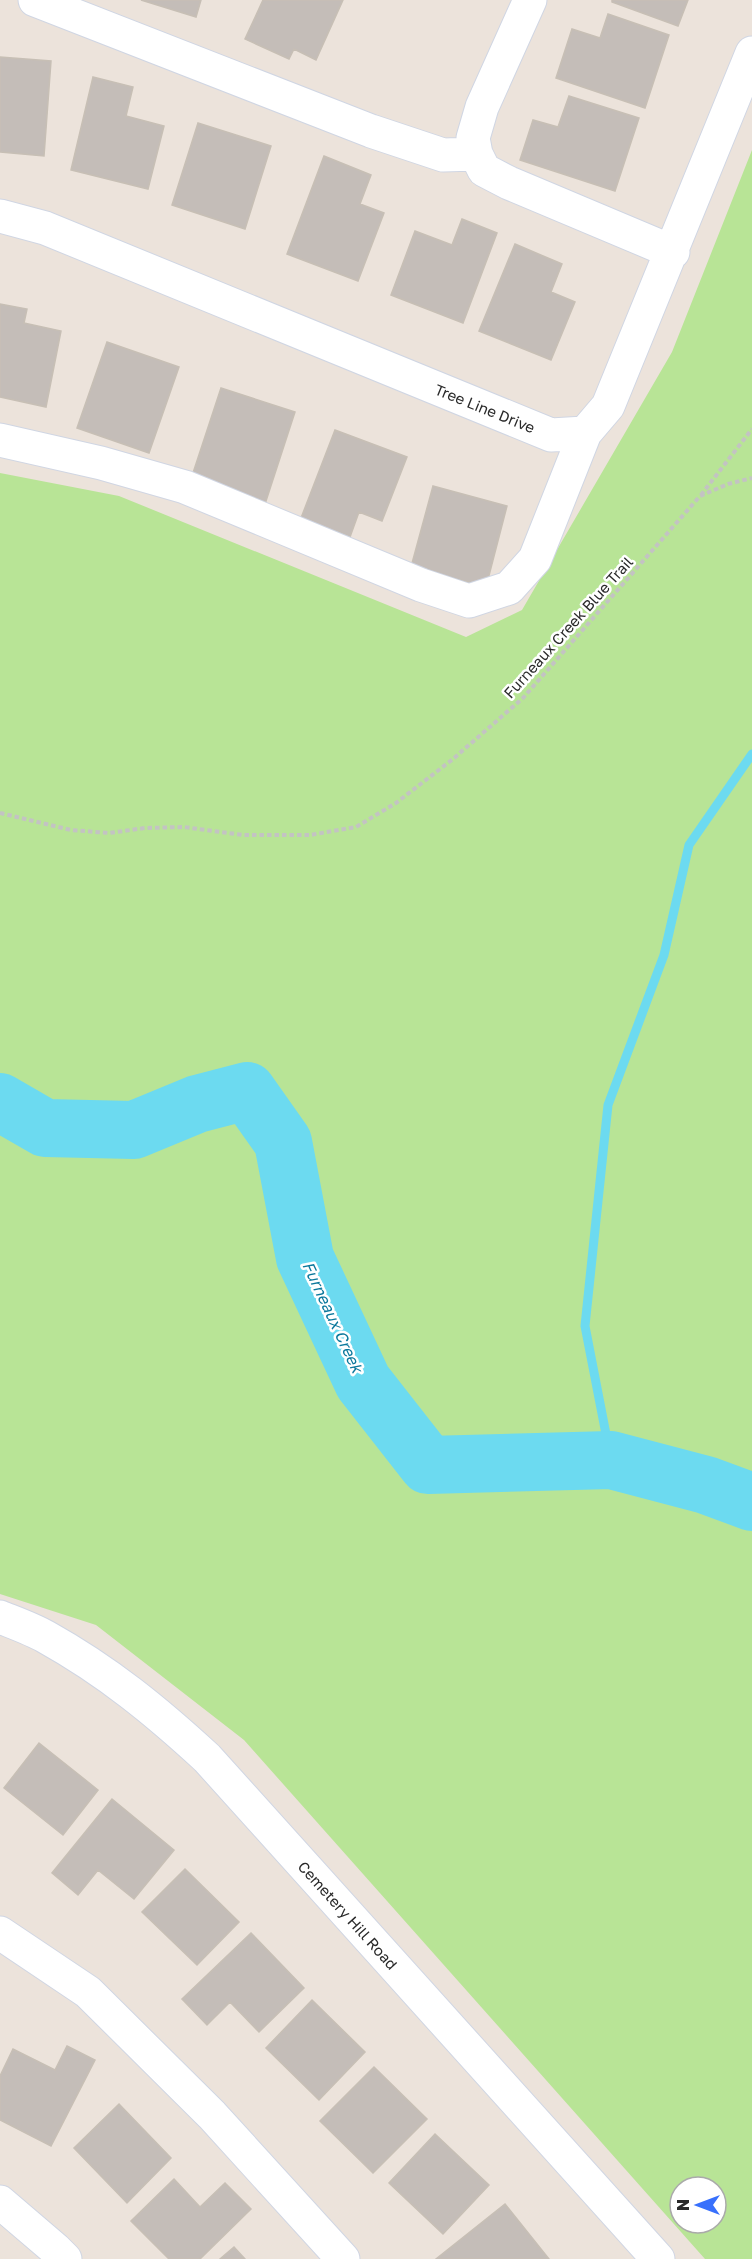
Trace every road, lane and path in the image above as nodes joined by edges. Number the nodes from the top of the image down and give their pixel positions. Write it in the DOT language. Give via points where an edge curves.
graph roads {
  1 [pos="35,0"];
  2 [pos="530,0"];
  3 [pos="752,53"];
  4 [pos="476,154"];
  5 [pos="0,216"];
  6 [pos="672,252"];
  7 [pos="752,429"];
  8 [pos="585,433"];
  9 [pos="0,440"];
  10 [pos="752,478"];
  11 [pos="700,496"];
  12 [pos="0,813"];
  13 [pos="0,1617"];
  14 [pos="0,1933"];
  15 [pos="0,2202"];
  16 [pos="65,2259"];
  17 [pos="343,2259"];
  18 [pos="658,2259"];
  1 -- 4 [label="street" via="371,131 444,154"];
  2 -- 4 [label="street" via="482,107 473,138"];
  3 -- 6 [label="street"];
  4 -- 6 [label="street" via="484,170 509,183"];
  5 -- 8 [label="street, Tree Line Drive" via="45,228 551,435"];
  6 -- 8 [label="street" via="608,406"];
  7 -- 11 [label="path, Furneaux Creek Blue Trail"];
  8 -- 9 [label="street" via="535,559 509,588 469,601 421,585 185,487"];
  10 -- 11 [label="path, Furneaux Creek Blue Trail"];
  11 -- 12 [label="path, Furneaux Creek Blue Trail" via="523,698 396,803 356,827 310,835 243,835 184,827 109,833 71,830"];
  13 -- 18 [label="street, Cemetery Hill Road" via="45,1636 110,1677 158,1713 207,1758"];
  14 -- 17 [label="street" via="88,1992 212,2115"];
  15 -- 16 [label="street"];
}
